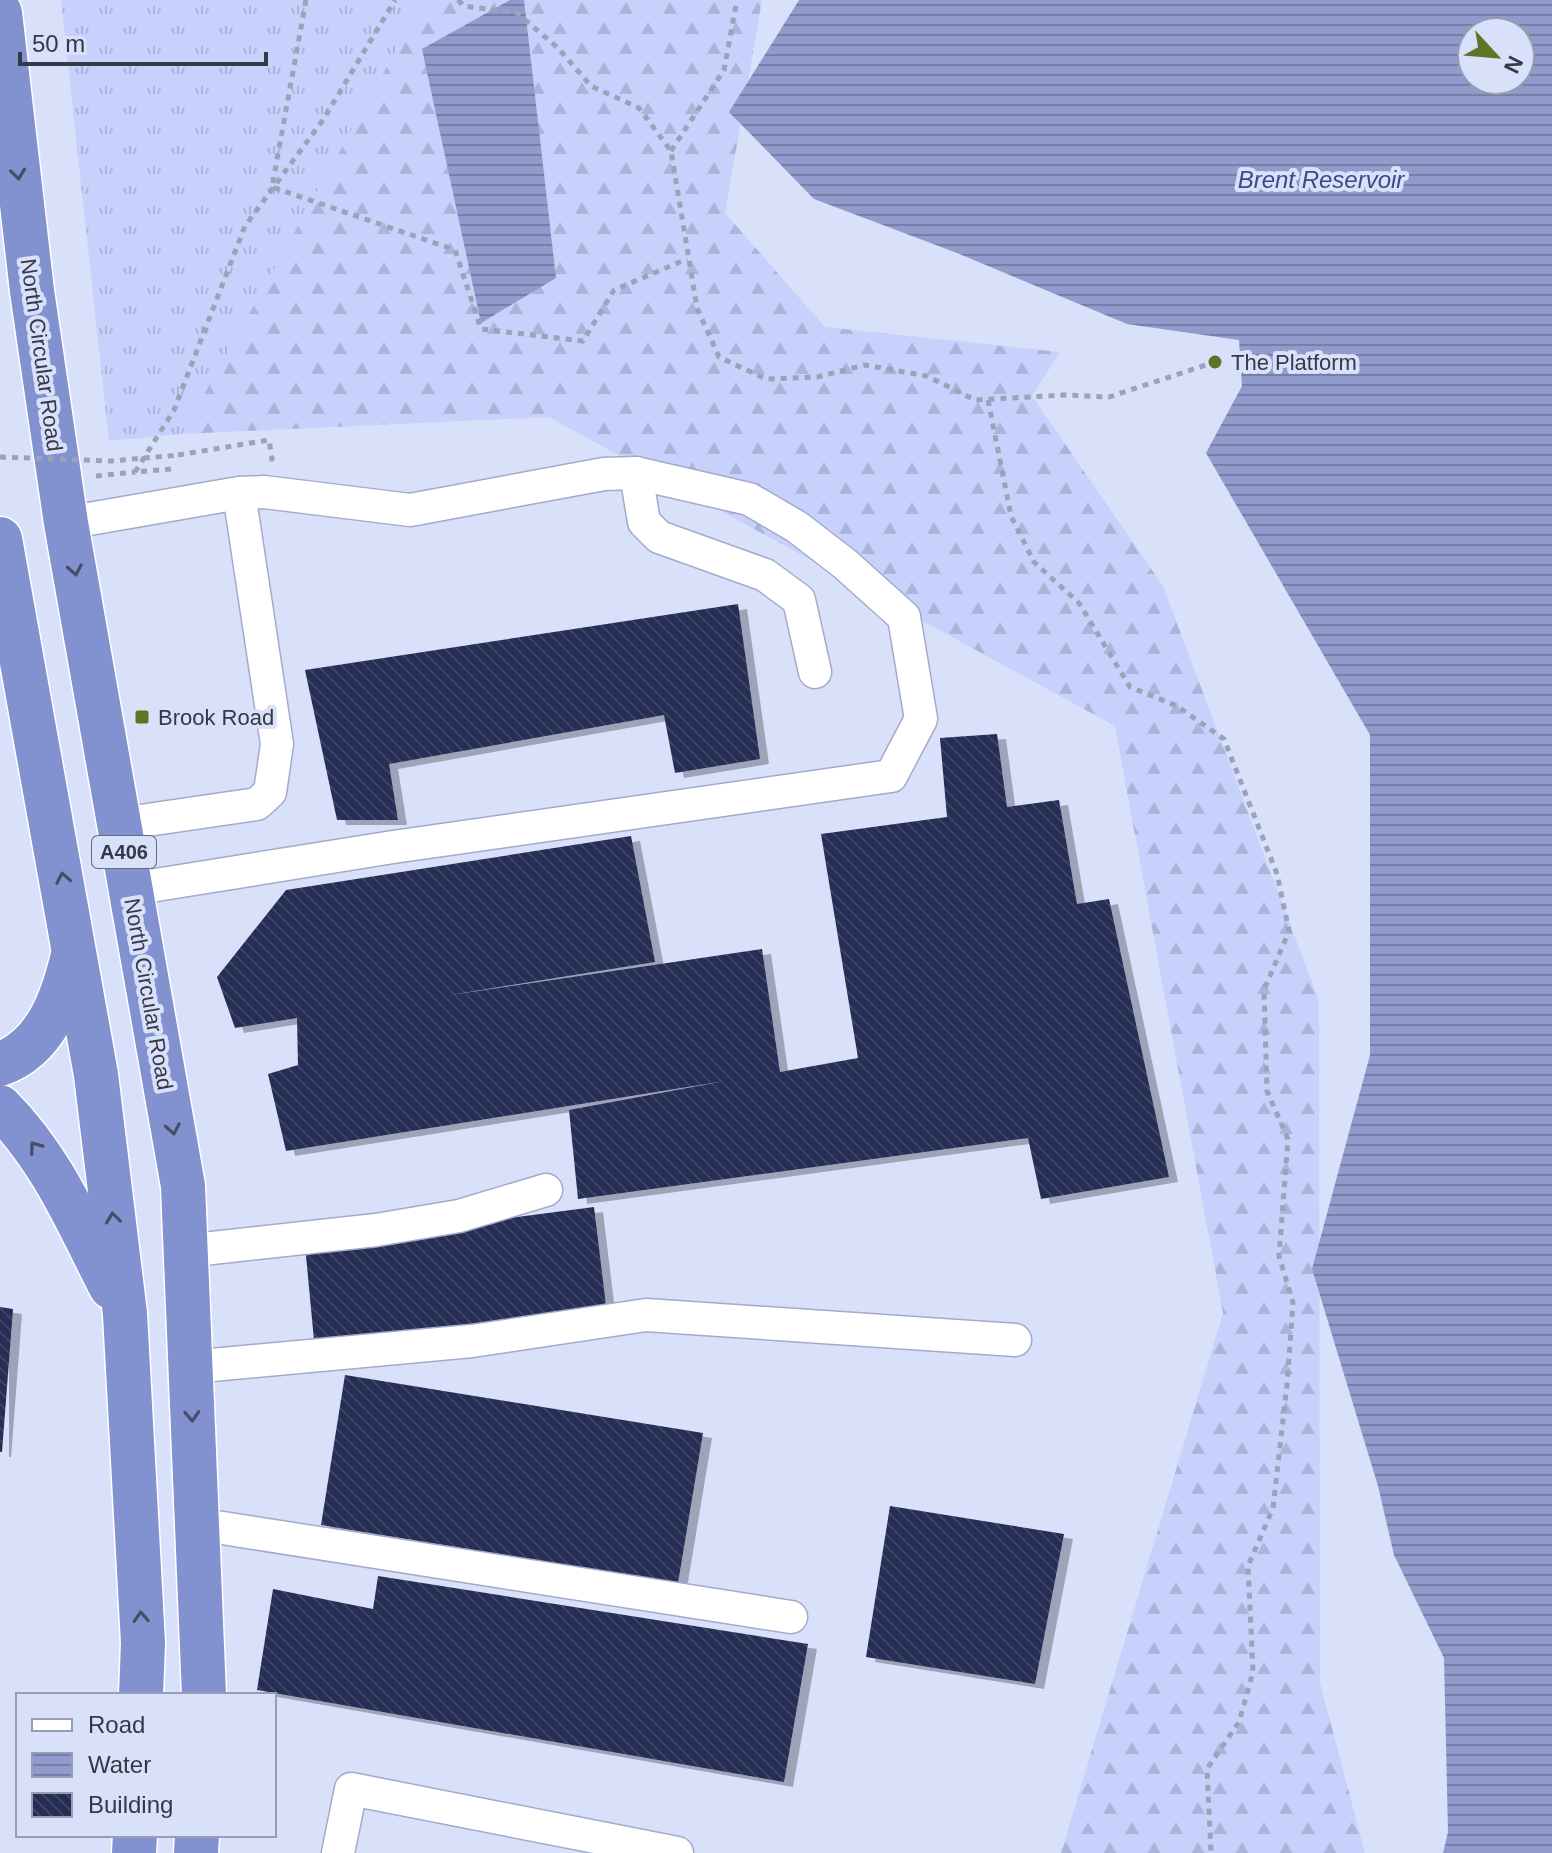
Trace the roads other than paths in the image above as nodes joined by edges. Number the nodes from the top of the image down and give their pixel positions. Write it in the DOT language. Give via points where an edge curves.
graph roads {
  1 [pos="0,13"];
  2 [pos="636,473"];
  3 [pos="239,493"];
  4 [pos="66,523"];
  5 [pos="0,539"];
  6 [pos="815,672"];
  7 [pos="120,824"];
  8 [pos="131,889"];
  9 [pos="75,943"];
  10 [pos="0,1064"];
  11 [pos="0,1107"];
  12 [pos="546,1190"];
  13 [pos="185,1251"];
  14 [pos="125,1314"];
  15 [pos="1015,1340"];
  16 [pos="190,1367"];
  17 [pos="197,1524"];
  18 [pos="791,1617"];
  19 [pos="141,1693"];
  20 [pos="204,1693"];
  21 [pos="338,1853"];
  22 [pos="677,1853"];
  1 -- 4 [label="highway, North Circular Road / A406, one-way"];
  2 -- 3 [label="lane" via="604,474 410,510"];
  2 -- 6 [label="lane" via="644,522 659,537 765,575 799,600"];
  2 -- 8 [label="lane" via="749,499 797,527 904,617 921,719 891,776"];
  3 -- 4 [label="lane"];
  3 -- 7 [label="lane" via="277,744 270,792 257,804"];
  4 -- 7 [label="highway, North Circular Road / A406, one-way"];
  9 -- 5 [label="highway, A406, one-way"];
  7 -- 8 [label="highway, North Circular Road / A406"];
  8 -- 13 [label="highway, North Circular Road / A406, one-way" via="183,1186"];
  9 -- 10 [label="highway" via="54,1014 23,1050"];
  14 -- 9 [label="highway, A406, one-way"];
  14 -- 11 [label="highway, one-way" via="57,1176"];
  12 -- 13 [label="lane" via="431,1221"];
  13 -- 16 [label="highway, North Circular Road / A406"];
  19 -- 14 [label="highway, A406, one-way" via="143,1643"];
  15 -- 16 [label="lane" via="646,1315 472,1341"];
  16 -- 17 [label="highway, North Circular Road / A406, one-way"];
  17 -- 18 [label="lane"];
  17 -- 20 [label="highway, North Circular Road / A406"];
  21 -- 22 [label="lane" via="351,1789"];
}
